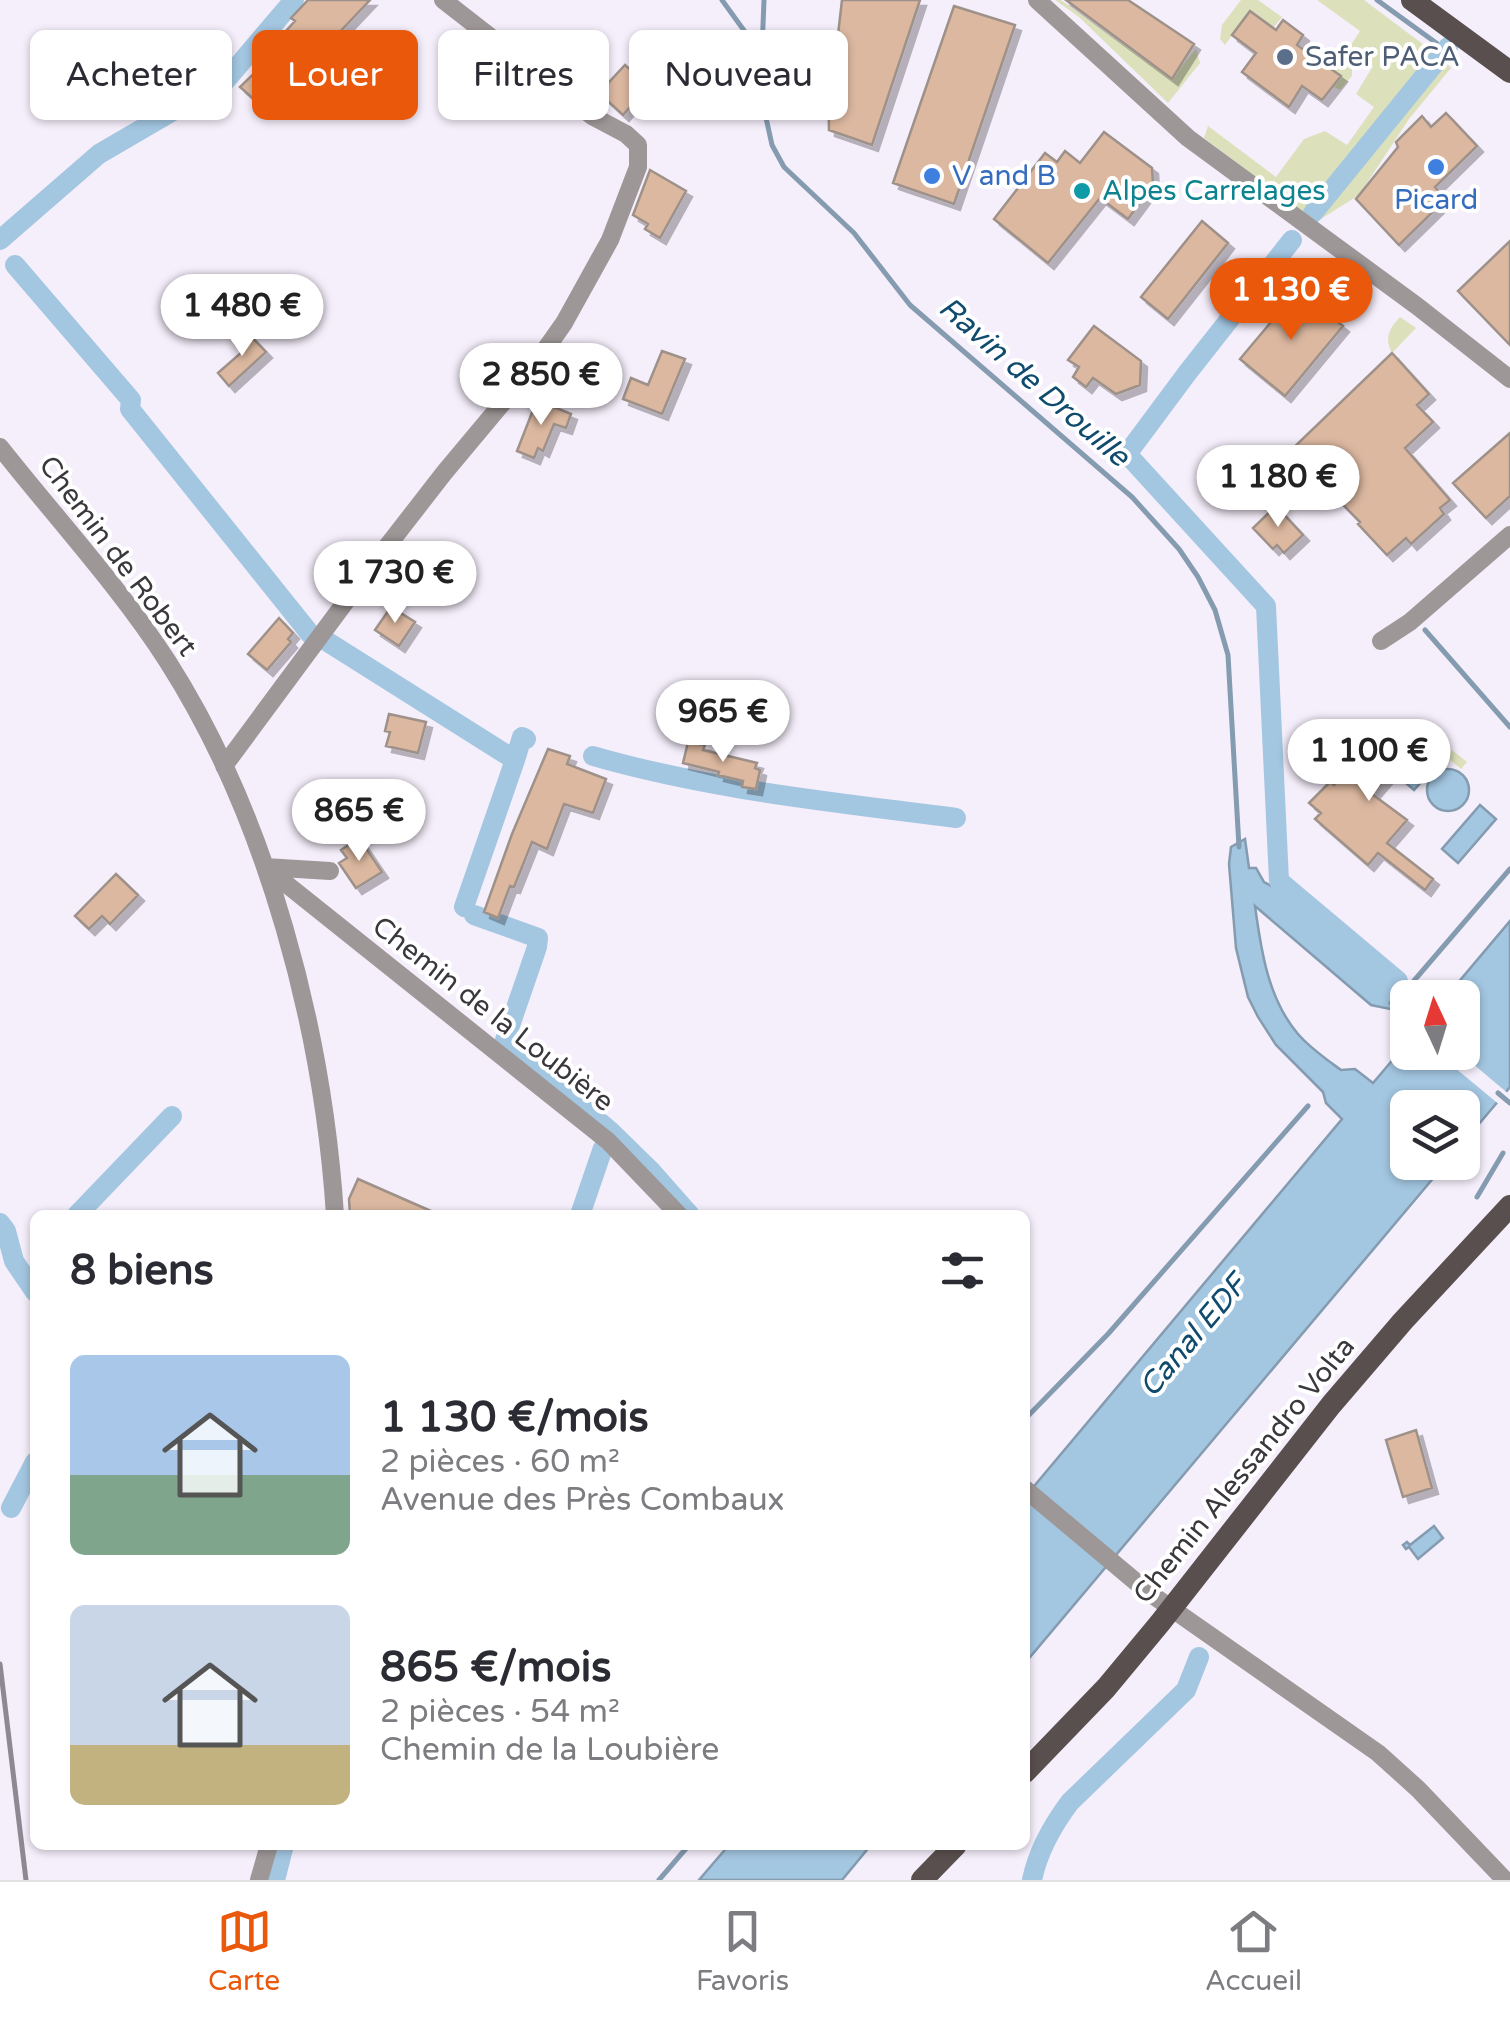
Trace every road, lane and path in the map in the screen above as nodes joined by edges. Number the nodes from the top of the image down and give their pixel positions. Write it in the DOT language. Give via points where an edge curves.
graph roads {
  1 [pos="443,0"];
  2 [pos="1037,0"];
  3 [pos="1412,0"];
  4 [pos="1510,72"];
  5 [pos="1510,379"];
  6 [pos="0,448"];
  7 [pos="1510,535"];
  8 [pos="1451,586"];
  9 [pos="1466,602"];
  10 [pos="1382,641"];
  11 [pos="224,766"];
  12 [pos="264,867"];
  13 [pos="330,871"];
  14 [pos="1510,1206"];
  15 [pos="334,1210"];
  16 [pos="674,1210"];
  17 [pos="1030,1493"];
  18 [pos="1172,1609"];
  19 [pos="1030,1767"];
  20 [pos="267,1850"];
  21 [pos="951,1850"];
  22 [pos="258,1880"];
  23 [pos="922,1880"];
  24 [pos="1505,1880"];
  1 -- 11 [label="street" via="592,116 626,134 638,145 638,166 610,240 564,323"];
  2 -- 5 [label="street" via="1188,138"];
  3 -- 4 [label="main road"];
  6 -- 11 [label="street, Chemin de Robert" via="146,630"];
  7 -- 8 [label="street"];
  8 -- 9 [label="street"];
  8 -- 10 [label="street"];
  11 -- 12 [label="street, Chemin de Robert"];
  12 -- 13 [label="street"];
  12 -- 15 [label="street, Chemin de Robert" via="305,1007"];
  12 -- 16 [label="street, Chemin de la Loubière" via="608,1141"];
  14 -- 18 [label="main road, Chemin Alessandro Volta" via="1331,1405"];
  17 -- 18 [label="street"];
  18 -- 19 [label="main road, Chemin Alessandro Volta"];
  18 -- 24 [label="street" via="1378,1753"];
  20 -- 22 [label="street"];
  21 -- 23 [label="main road"];
}
